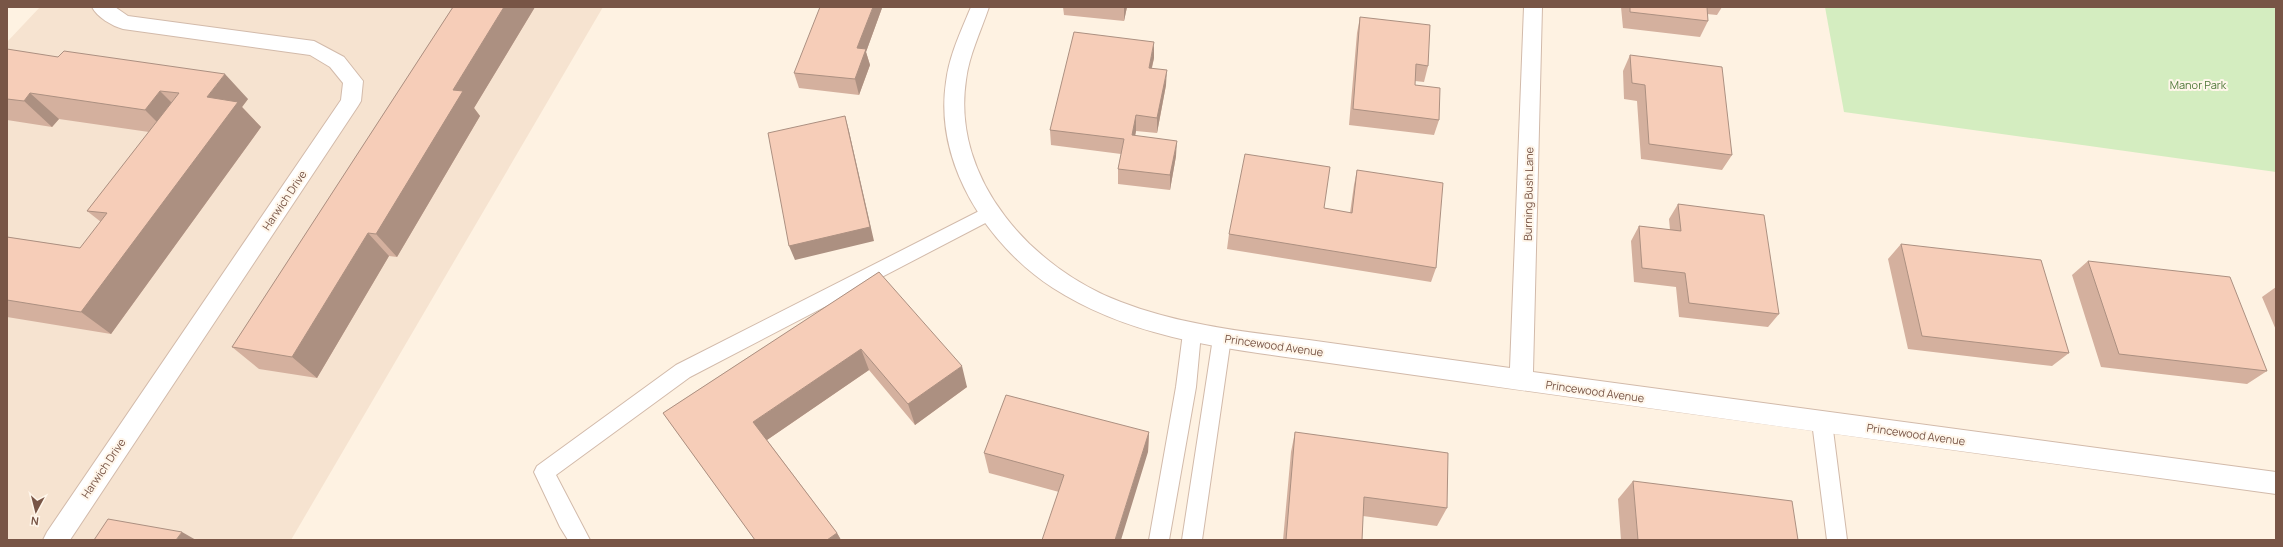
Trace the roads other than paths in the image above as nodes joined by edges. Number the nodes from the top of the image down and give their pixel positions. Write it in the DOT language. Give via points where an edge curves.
graph roads {
  1 [pos="101,7"];
  2 [pos="980,7"];
  3 [pos="1533,7"];
  4 [pos="989,213"];
  5 [pos="1192,332"];
  6 [pos="1222,338"];
  7 [pos="1521,381"];
  8 [pos="1822,422"];
  9 [pos="2276,483"];
  10 [pos="56,540"];
  11 [pos="580,540"];
  12 [pos="1159,540"];
  13 [pos="1192,540"];
  14 [pos="1837,540"];
  1 -- 10 [label="street, Harwich Drive" via="123,22 314,48 337,62 353,81 351,101"];
  2 -- 4 [label="street, Princewood Avenue" via="956,75 954,111 959,148 970,180"];
  3 -- 7 [label="street, Burning Bush Lane"];
  4 -- 5 [label="street, Princewood Avenue" via="1015,244 1057,278 1099,304 1146,322"];
  4 -- 11 [label="lane" via="683,371 544,472 567,520"];
  5 -- 6 [label="street, Princewood Avenue"];
  5 -- 12 [label="lane" via="1186,387"];
  6 -- 7 [label="street, Princewood Avenue"];
  6 -- 13 [label="lane"];
  7 -- 8 [label="street, Princewood Avenue"];
  8 -- 9 [label="street, Princewood Avenue"];
  8 -- 14 [label="lane"];
}
